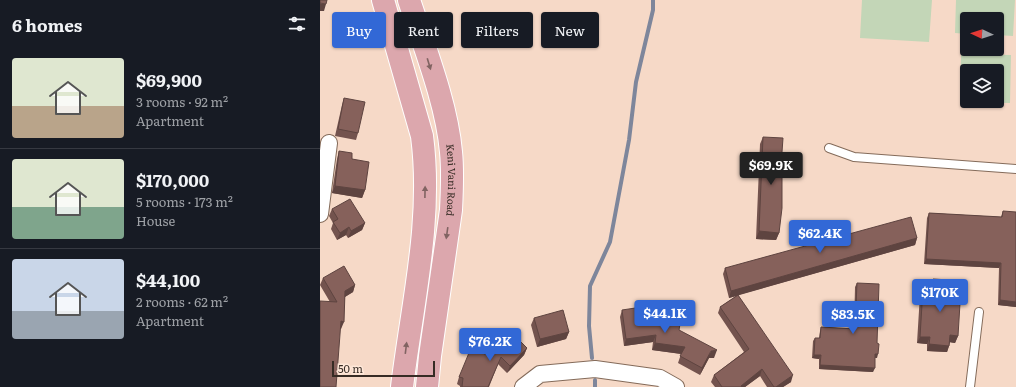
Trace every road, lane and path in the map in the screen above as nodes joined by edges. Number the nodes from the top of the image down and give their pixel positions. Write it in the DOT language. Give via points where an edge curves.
graph roads {
  1 [pos="383,0"];
  2 [pos="409,0"];
  3 [pos="329,143"];
  4 [pos="829,148"];
  5 [pos="1016,169"];
  6 [pos="320,214"];
  7 [pos="979,312"];
  8 [pos="402,387"];
  9 [pos="427,387"];
  10 [pos="523,387"];
  11 [pos="676,387"];
  12 [pos="970,387"];
  8 -- 1 [label="main road, one-way" via="422,249 426,192 422,136"];
  2 -- 9 [label="main road, Keni Vani Road, one-way" via="438,91 451,150 450,210"];
  3 -- 6 [label="street"];
  4 -- 5 [label="lane" via="854,157"];
  7 -- 12 [label="lane"];
  10 -- 11 [label="street" via="540,374 594,369 660,378"];
}
